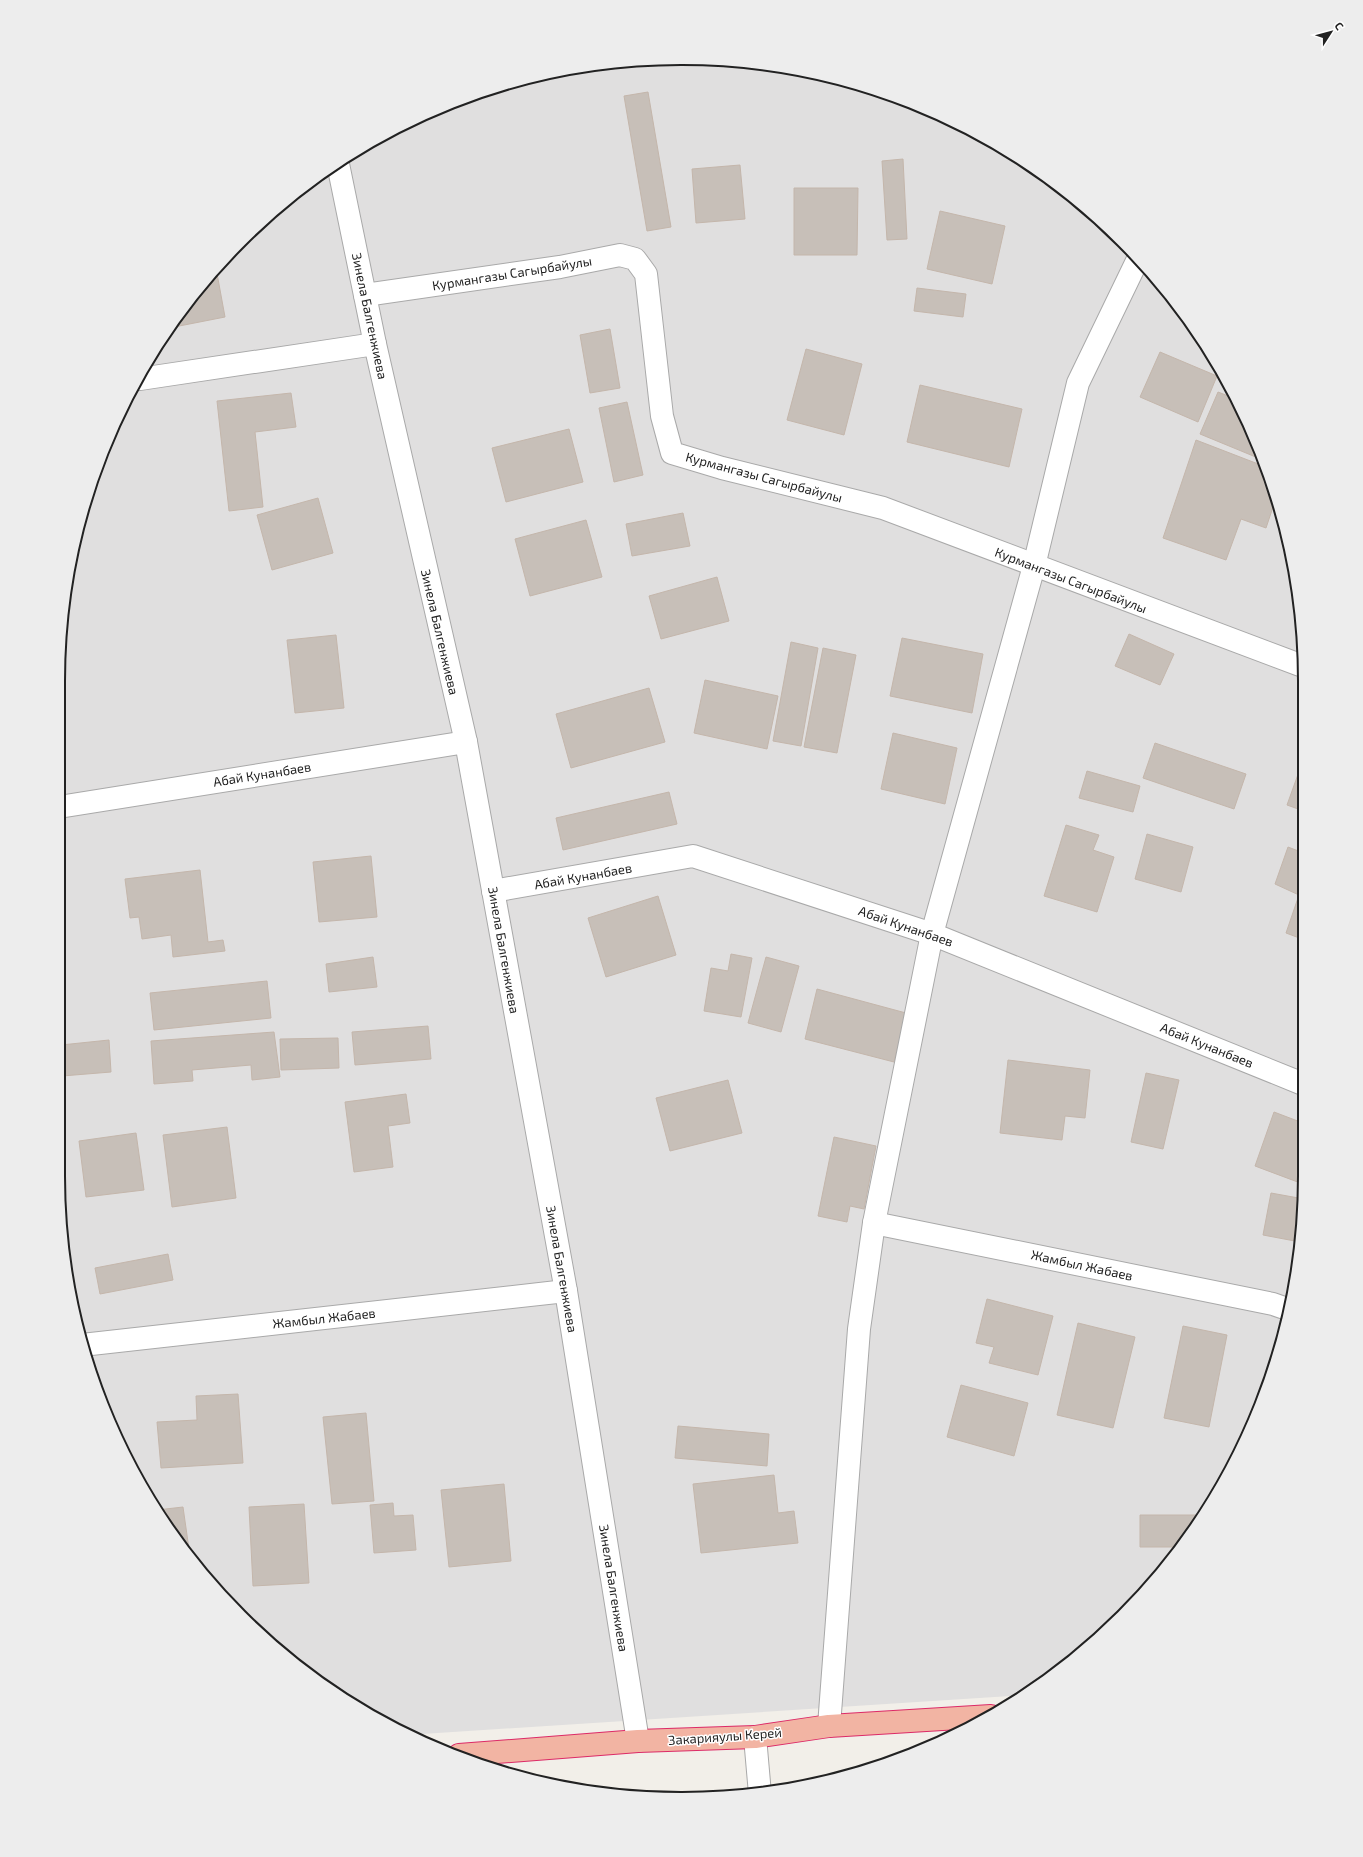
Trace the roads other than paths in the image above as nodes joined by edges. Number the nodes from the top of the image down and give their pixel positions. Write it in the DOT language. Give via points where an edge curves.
graph roads {
  1 [pos="339,169"];
  2 [pos="1135,265"];
  3 [pos="365,295"];
  4 [pos="375,344"];
  5 [pos="146,377"];
  6 [pos="1034,566"];
  7 [pos="1298,664"];
  8 [pos="466,742"];
  9 [pos="65,806"];
  10 [pos="493,892"];
  11 [pos="932,934"];
  12 [pos="1298,1082"];
  13 [pos="874,1223"];
  14 [pos="566,1291"];
  15 [pos="1283,1308"];
  16 [pos="89,1344"];
  17 [pos="975,1717"];
  18 [pos="829,1726"];
  19 [pos="755,1736"];
  20 [pos="638,1741"];
  21 [pos="470,1754"];
  22 [pos="759,1787"];
  1 -- 3 [label="street, Зинела Балгенжиева"];
  2 -- 6 [label="street" via="1078,383"];
  3 -- 4 [label="street, Зинела Балгенжиева"];
  3 -- 6 [label="street, Курмангазы Сагырбайулы" via="560,267 620,255 635,259 646,274 662,416 672,453 883,508"];
  4 -- 5 [label="street"];
  4 -- 8 [label="street, Зинела Балгенжиева"];
  6 -- 7 [label="street, Курмангазы Сагырбайулы"];
  6 -- 11 [label="street"];
  8 -- 9 [label="street, Абай Кунанбаев"];
  8 -- 10 [label="street, Зинела Балгенжиева"];
  10 -- 11 [label="street, Абай Кунанбаев" via="692,856"];
  10 -- 14 [label="street, Зинела Балгенжиева"];
  11 -- 12 [label="street, Абай Кунанбаев"];
  11 -- 13 [label="street"];
  13 -- 15 [label="street, Жамбыл Жабаев"];
  13 -- 18 [label="street" via="859,1329"];
  14 -- 16 [label="street, Жамбыл Жабаев"];
  14 -- 20 [label="street, Зинела Балгенжиева"];
  17 -- 18 [label="highway, Закарияулы Керей"];
  18 -- 19 [label="highway, Закарияулы Керей"];
  19 -- 20 [label="highway, Закарияулы Керей"];
  19 -- 22 [label="street"];
  20 -- 21 [label="highway, Закарияулы Керей"];
}
